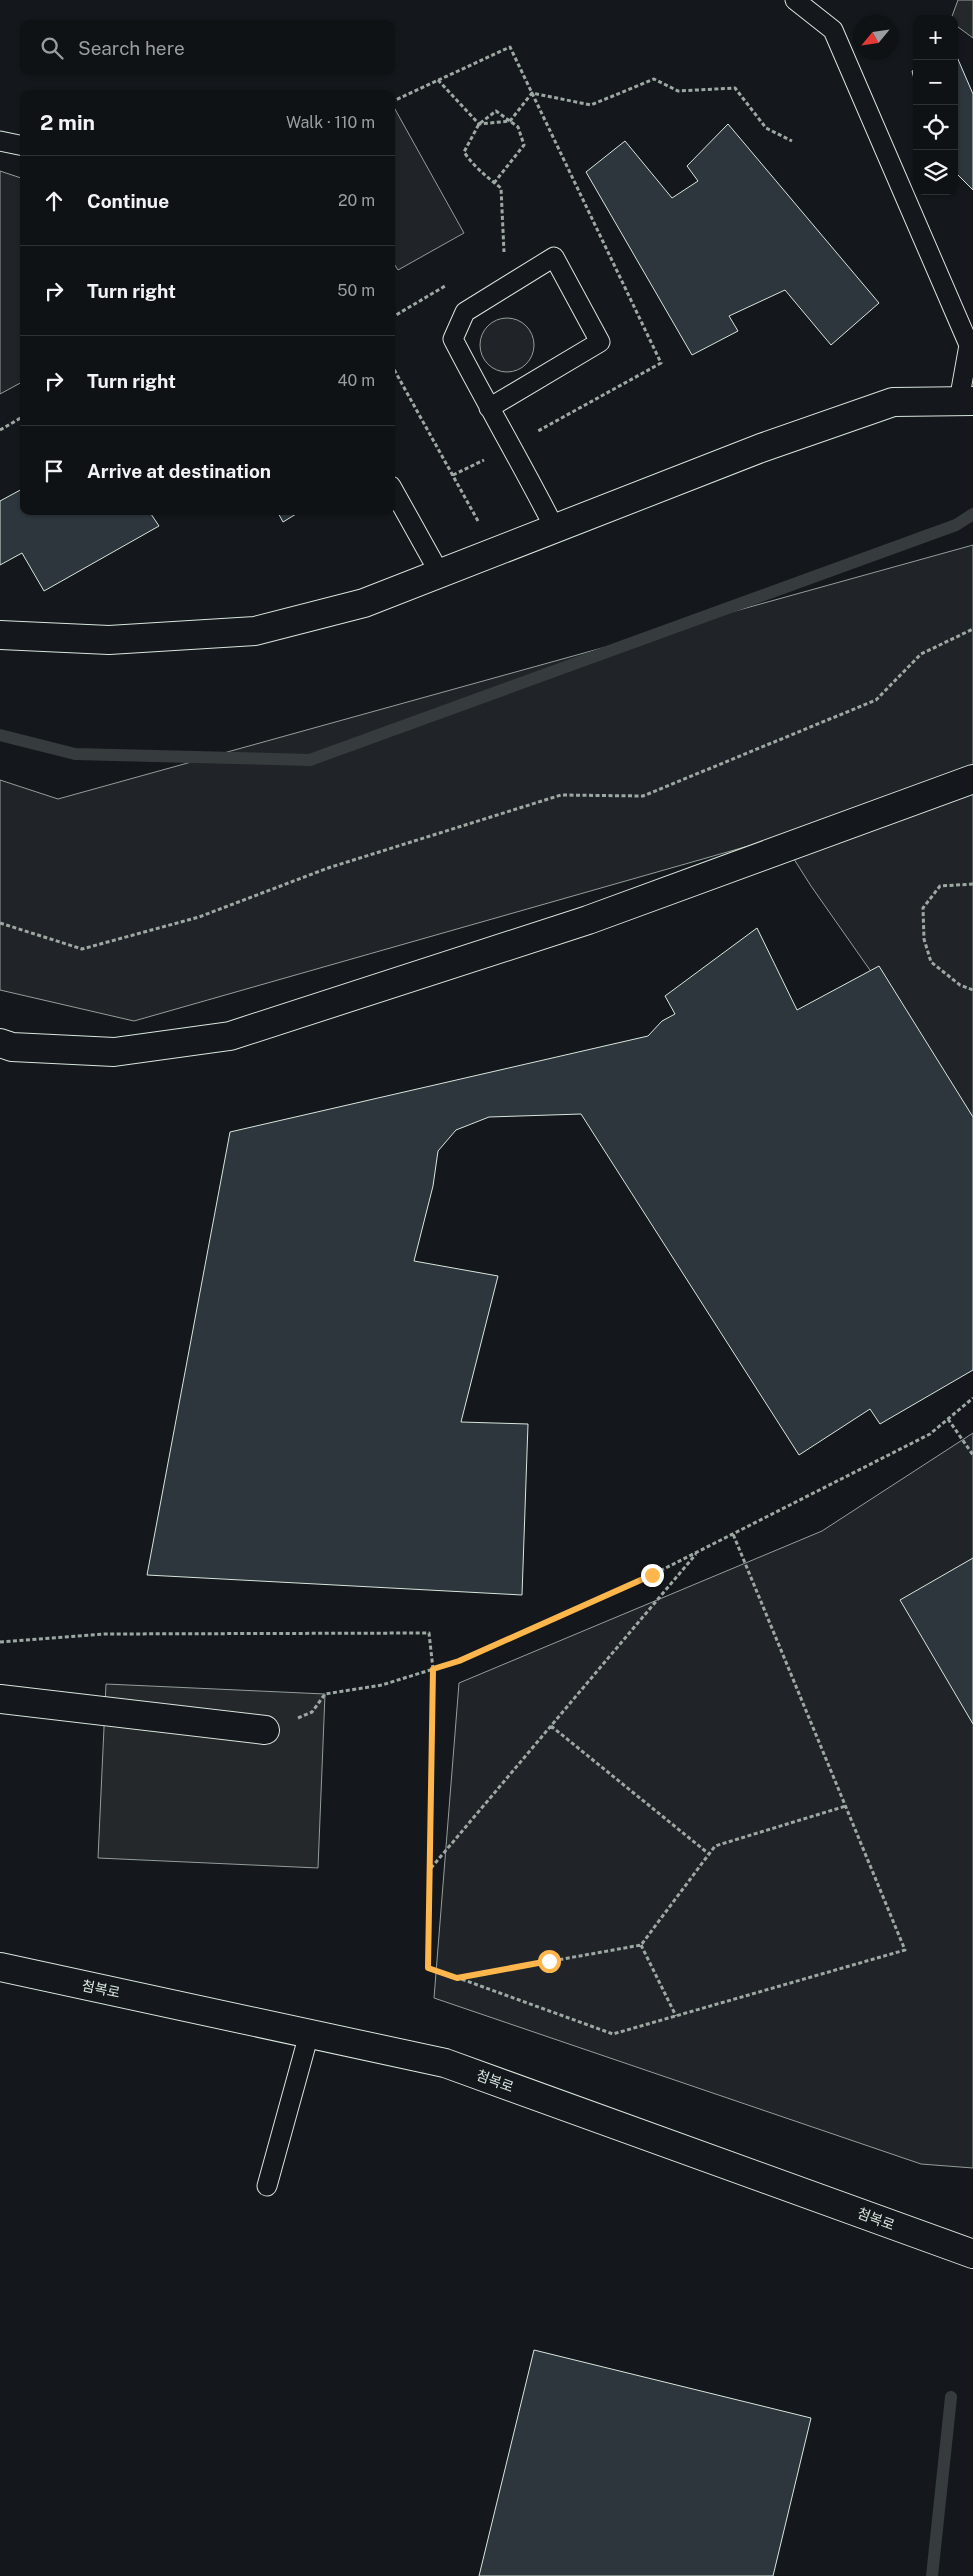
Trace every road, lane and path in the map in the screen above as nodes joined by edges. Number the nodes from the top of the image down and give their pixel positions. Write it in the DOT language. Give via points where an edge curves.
graph roads {
  1 [pos="795,0"];
  2 [pos="438,80"];
  3 [pos="510,121"];
  4 [pos="479,124"];
  5 [pos="0,141"];
  6 [pos="792,141"];
  7 [pos="20,145"];
  8 [pos="494,183"];
  9 [pos="496,257"];
  10 [pos="448,285"];
  11 [pos="395,316"];
  12 [pos="395,371"];
  13 [pos="966,401"];
  14 [pos="489,408"];
  15 [pos="20,418"];
  16 [pos="0,430"];
  17 [pos="395,493"];
  18 [pos="555,529"];
  19 [pos="496,552"];
  20 [pos="440,574"];
  21 [pos="973,629"];
  22 [pos="0,635"];
  23 [pos="973,779"];
  24 [pos="973,884"];
  25 [pos="0,923"];
  26 [pos="973,990"];
  27 [pos="0,1043"];
  28 [pos="973,1398"];
  29 [pos="948,1419"];
  30 [pos="973,1455"];
  31 [pos="733,1534"];
  32 [pos="698,1552"];
  33 [pos="0,1642"];
  34 [pos="433,1669"];
  35 [pos="0,1699"];
  36 [pos="551,1726"];
  37 [pos="265,1730"];
  38 [pos="846,1806"];
  39 [pos="709,1854"];
  40 [pos="430,1869"];
  41 [pos="641,1945"];
  42 [pos="0,1967"];
  43 [pos="457,1978"];
  44 [pos="676,2016"];
  45 [pos="309,2034"];
  46 [pos="267,2186"];
  47 [pos="973,2254"];
  1 -- 13 [label="lane" via="833,30 969,345"];
  2 -- 4 [label="path"];
  3 -- 4 [label="path"];
  3 -- 4 [label="path" via="496,111"];
  3 -- 6 [label="path" via="532,94 591,105 654,79 678,91 735,88 766,128"];
  3 -- 8 [label="path" via="518,127 524,146"];
  4 -- 8 [label="path" via="464,152 475,168"];
  5 -- 7 [label="lane"];
  8 -- 9 [label="path" via="501,188 504,252"];
  10 -- 11 [label="path"];
  12 -- 19 [label="path"];
  13 -- 18 [label="street" via="893,402 761,448"];
  14 -- 14 [label="lane" via="453,339 465,312 554,258 600,342"];
  14 -- 18 [label="lane"];
  15 -- 16 [label="path"];
  17 -- 20 [label="lane"];
  18 -- 19 [label="street"];
  19 -- 20 [label="street"];
  20 -- 22 [label="street" via="364,603 255,631 109,640"];
  21 -- 25 [label="path" via="921,654 876,700 643,796 562,795 328,868 199,917 82,949"];
  23 -- 27 [label="street" via="588,920 230,1036 114,1052 12,1047"];
  24 -- 26 [label="path" via="940,886 923,908 924,939 931,962 960,985"];
  28 -- 29 [label="path"];
  29 -- 30 [label="path"];
  29 -- 31 [label="path" via="930,1434"];
  31 -- 32 [label="path"];
  31 -- 38 [label="path"];
  32 -- 34 [label="path" via="636,1583 459,1661"];
  32 -- 36 [label="path"];
  33 -- 34 [label="path" via="106,1634 429,1633"];
  34 -- 37 [label="path" via="382,1685 325,1694 312,1712"];
  34 -- 40 [label="path"];
  35 -- 37 [label="street"];
  36 -- 39 [label="path"];
  36 -- 40 [label="path"];
  38 -- 39 [label="path" via="716,1846"];
  38 -- 44 [label="path" via="905,1950"];
  39 -- 41 [label="path"];
  40 -- 43 [label="path" via="428,1968"];
  41 -- 43 [label="path"];
  41 -- 44 [label="path"];
  42 -- 45 [label="street, 첨복로"];
  43 -- 44 [label="path" via="613,2034"];
  45 -- 46 [label="lane"];
  45 -- 47 [label="street, 첨복로" via="445,2063"];
}
